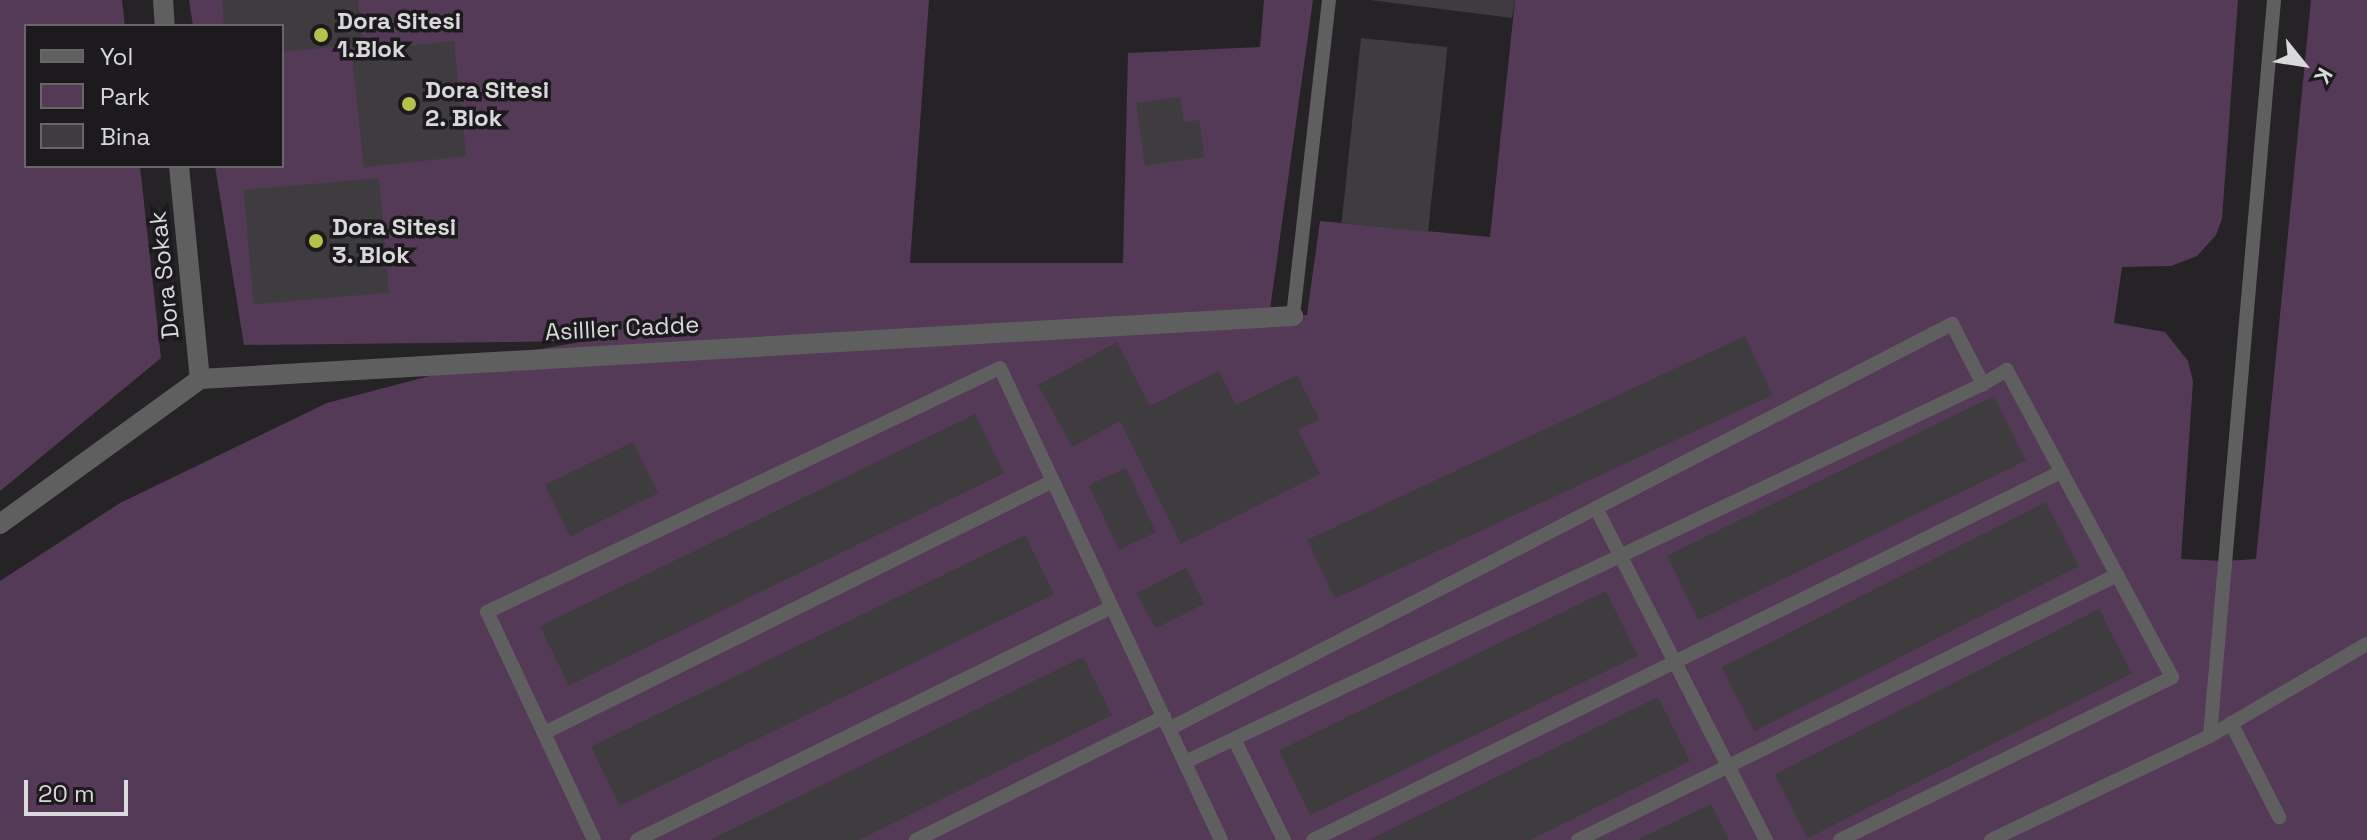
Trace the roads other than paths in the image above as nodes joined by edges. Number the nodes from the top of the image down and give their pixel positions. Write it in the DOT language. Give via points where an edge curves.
graph roads {
  1 [pos="163,0"];
  2 [pos="1329,0"];
  3 [pos="2274,0"];
  4 [pos="165,24"];
  5 [pos="179,168"];
  6 [pos="1293,316"];
  7 [pos="200,379"];
  8 [pos="1983,384"];
  9 [pos="2061,472"];
  10 [pos="1053,481"];
  11 [pos="1596,508"];
  12 [pos="0,524"];
  13 [pos="1621,556"];
  14 [pos="2117,575"];
  15 [pos="1112,607"];
  16 [pos="2367,644"];
  17 [pos="1675,662"];
  18 [pos="1167,723"];
  19 [pos="2231,723"];
  20 [pos="544,733"];
  21 [pos="2210,736"];
  22 [pos="1234,739"];
  23 [pos="1185,762"];
  24 [pos="1728,766"];
  25 [pos="2279,817"];
  26 [pos="594,840"];
  27 [pos="637,840"];
  28 [pos="916,840"];
  29 [pos="1221,840"];
  30 [pos="1284,840"];
  31 [pos="1313,840"];
  32 [pos="1578,840"];
  33 [pos="1766,840"];
  34 [pos="1840,840"];
  35 [pos="1991,840"];
  1 -- 4 [label="street"];
  2 -- 6 [label="lane"];
  3 -- 21 [label="lane"];
  5 -- 7 [label="street, Dora Sokak"];
  6 -- 7 [label="street, Asilller Cadde"];
  7 -- 12 [label="street"];
  8 -- 9 [label="lane" via="2007,370"];
  8 -- 11 [label="lane" via="1952,324"];
  8 -- 13 [label="lane"];
  9 -- 14 [label="lane"];
  9 -- 17 [label="lane"];
  10 -- 15 [label="lane"];
  10 -- 20 [label="lane"];
  10 -- 20 [label="lane" via="1000,368 487,612"];
  11 -- 13 [label="lane"];
  11 -- 18 [label="lane"];
  13 -- 17 [label="lane"];
  13 -- 22 [label="lane"];
  14 -- 24 [label="lane"];
  14 -- 34 [label="lane" via="2172,677"];
  15 -- 18 [label="lane"];
  15 -- 27 [label="lane"];
  16 -- 19 [label="lane"];
  17 -- 24 [label="lane"];
  17 -- 31 [label="lane"];
  18 -- 23 [label="lane"];
  18 -- 28 [label="lane"];
  19 -- 21 [label="lane"];
  19 -- 25 [label="lane"];
  20 -- 26 [label="lane"];
  21 -- 35 [label="lane"];
  22 -- 23 [label="lane"];
  22 -- 30 [label="lane"];
  23 -- 29 [label="lane"];
  24 -- 32 [label="lane"];
  24 -- 33 [label="lane"];
}
